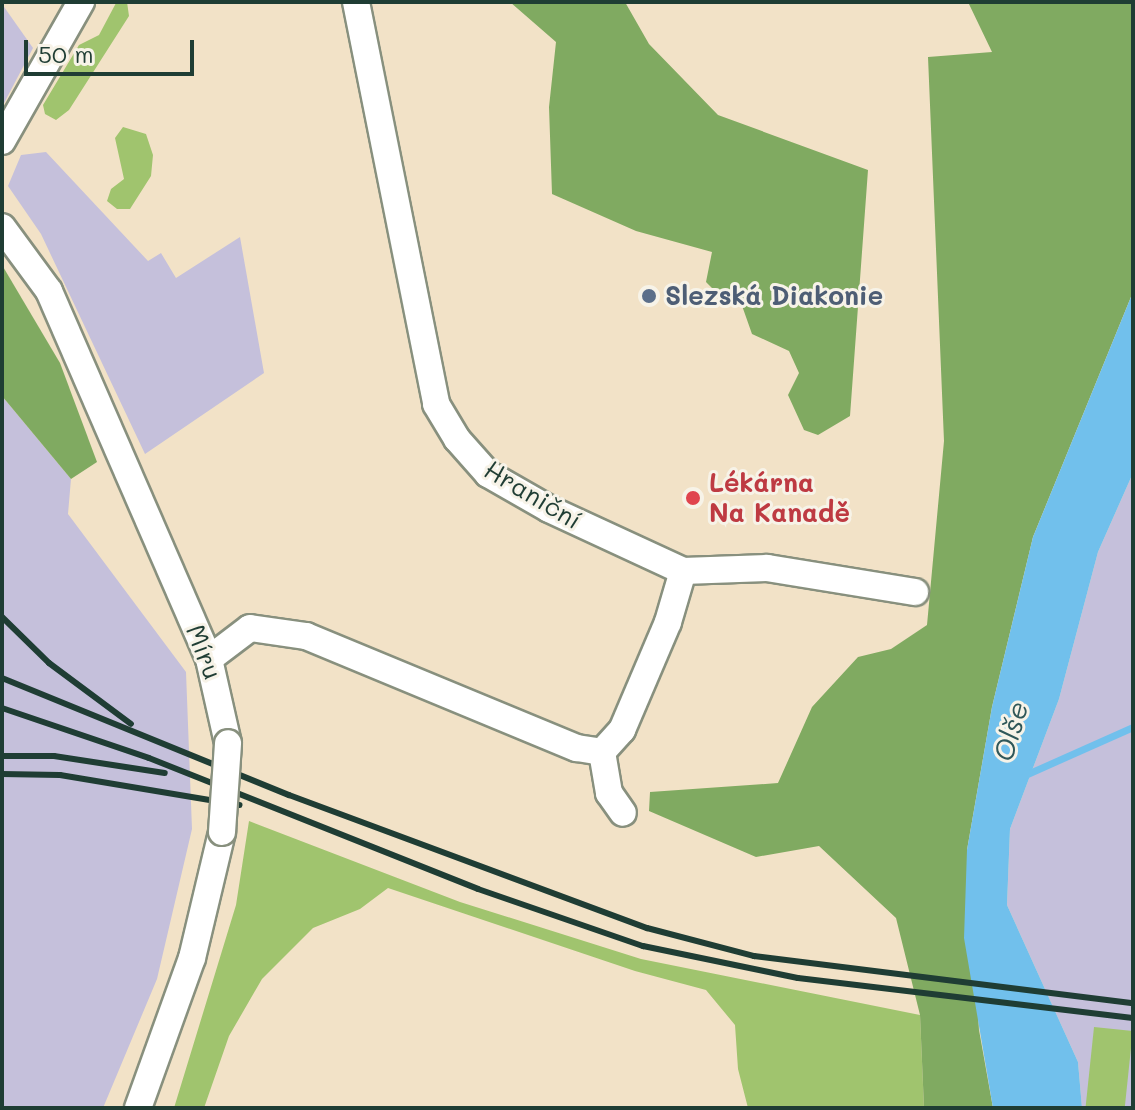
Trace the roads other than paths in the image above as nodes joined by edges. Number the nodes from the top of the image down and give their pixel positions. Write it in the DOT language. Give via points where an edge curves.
graph roads {
  1 [pos="81,2"];
  2 [pos="356,2"];
  3 [pos="2,141"];
  4 [pos="2,227"];
  5 [pos="683,571"];
  6 [pos="915,592"];
  7 [pos="209,659"];
  8 [pos="589,750"];
  9 [pos="623,813"];
  10 [pos="138,1108"];
  1 -- 3 [label="street"];
  2 -- 5 [label="street, Hraniční" via="436,404 457,439 488,474"];
  4 -- 7 [label="street, Míru" via="49,291"];
  5 -- 6 [label="street, Hraniční" via="767,568"];
  5 -- 8 [label="street" via="668,622 622,730"];
  7 -- 8 [label="street" via="250,628 306,636"];
  7 -- 10 [label="street, Míru, bridge" via="228,743 222,832 192,958"];
  8 -- 9 [label="street"];
}
